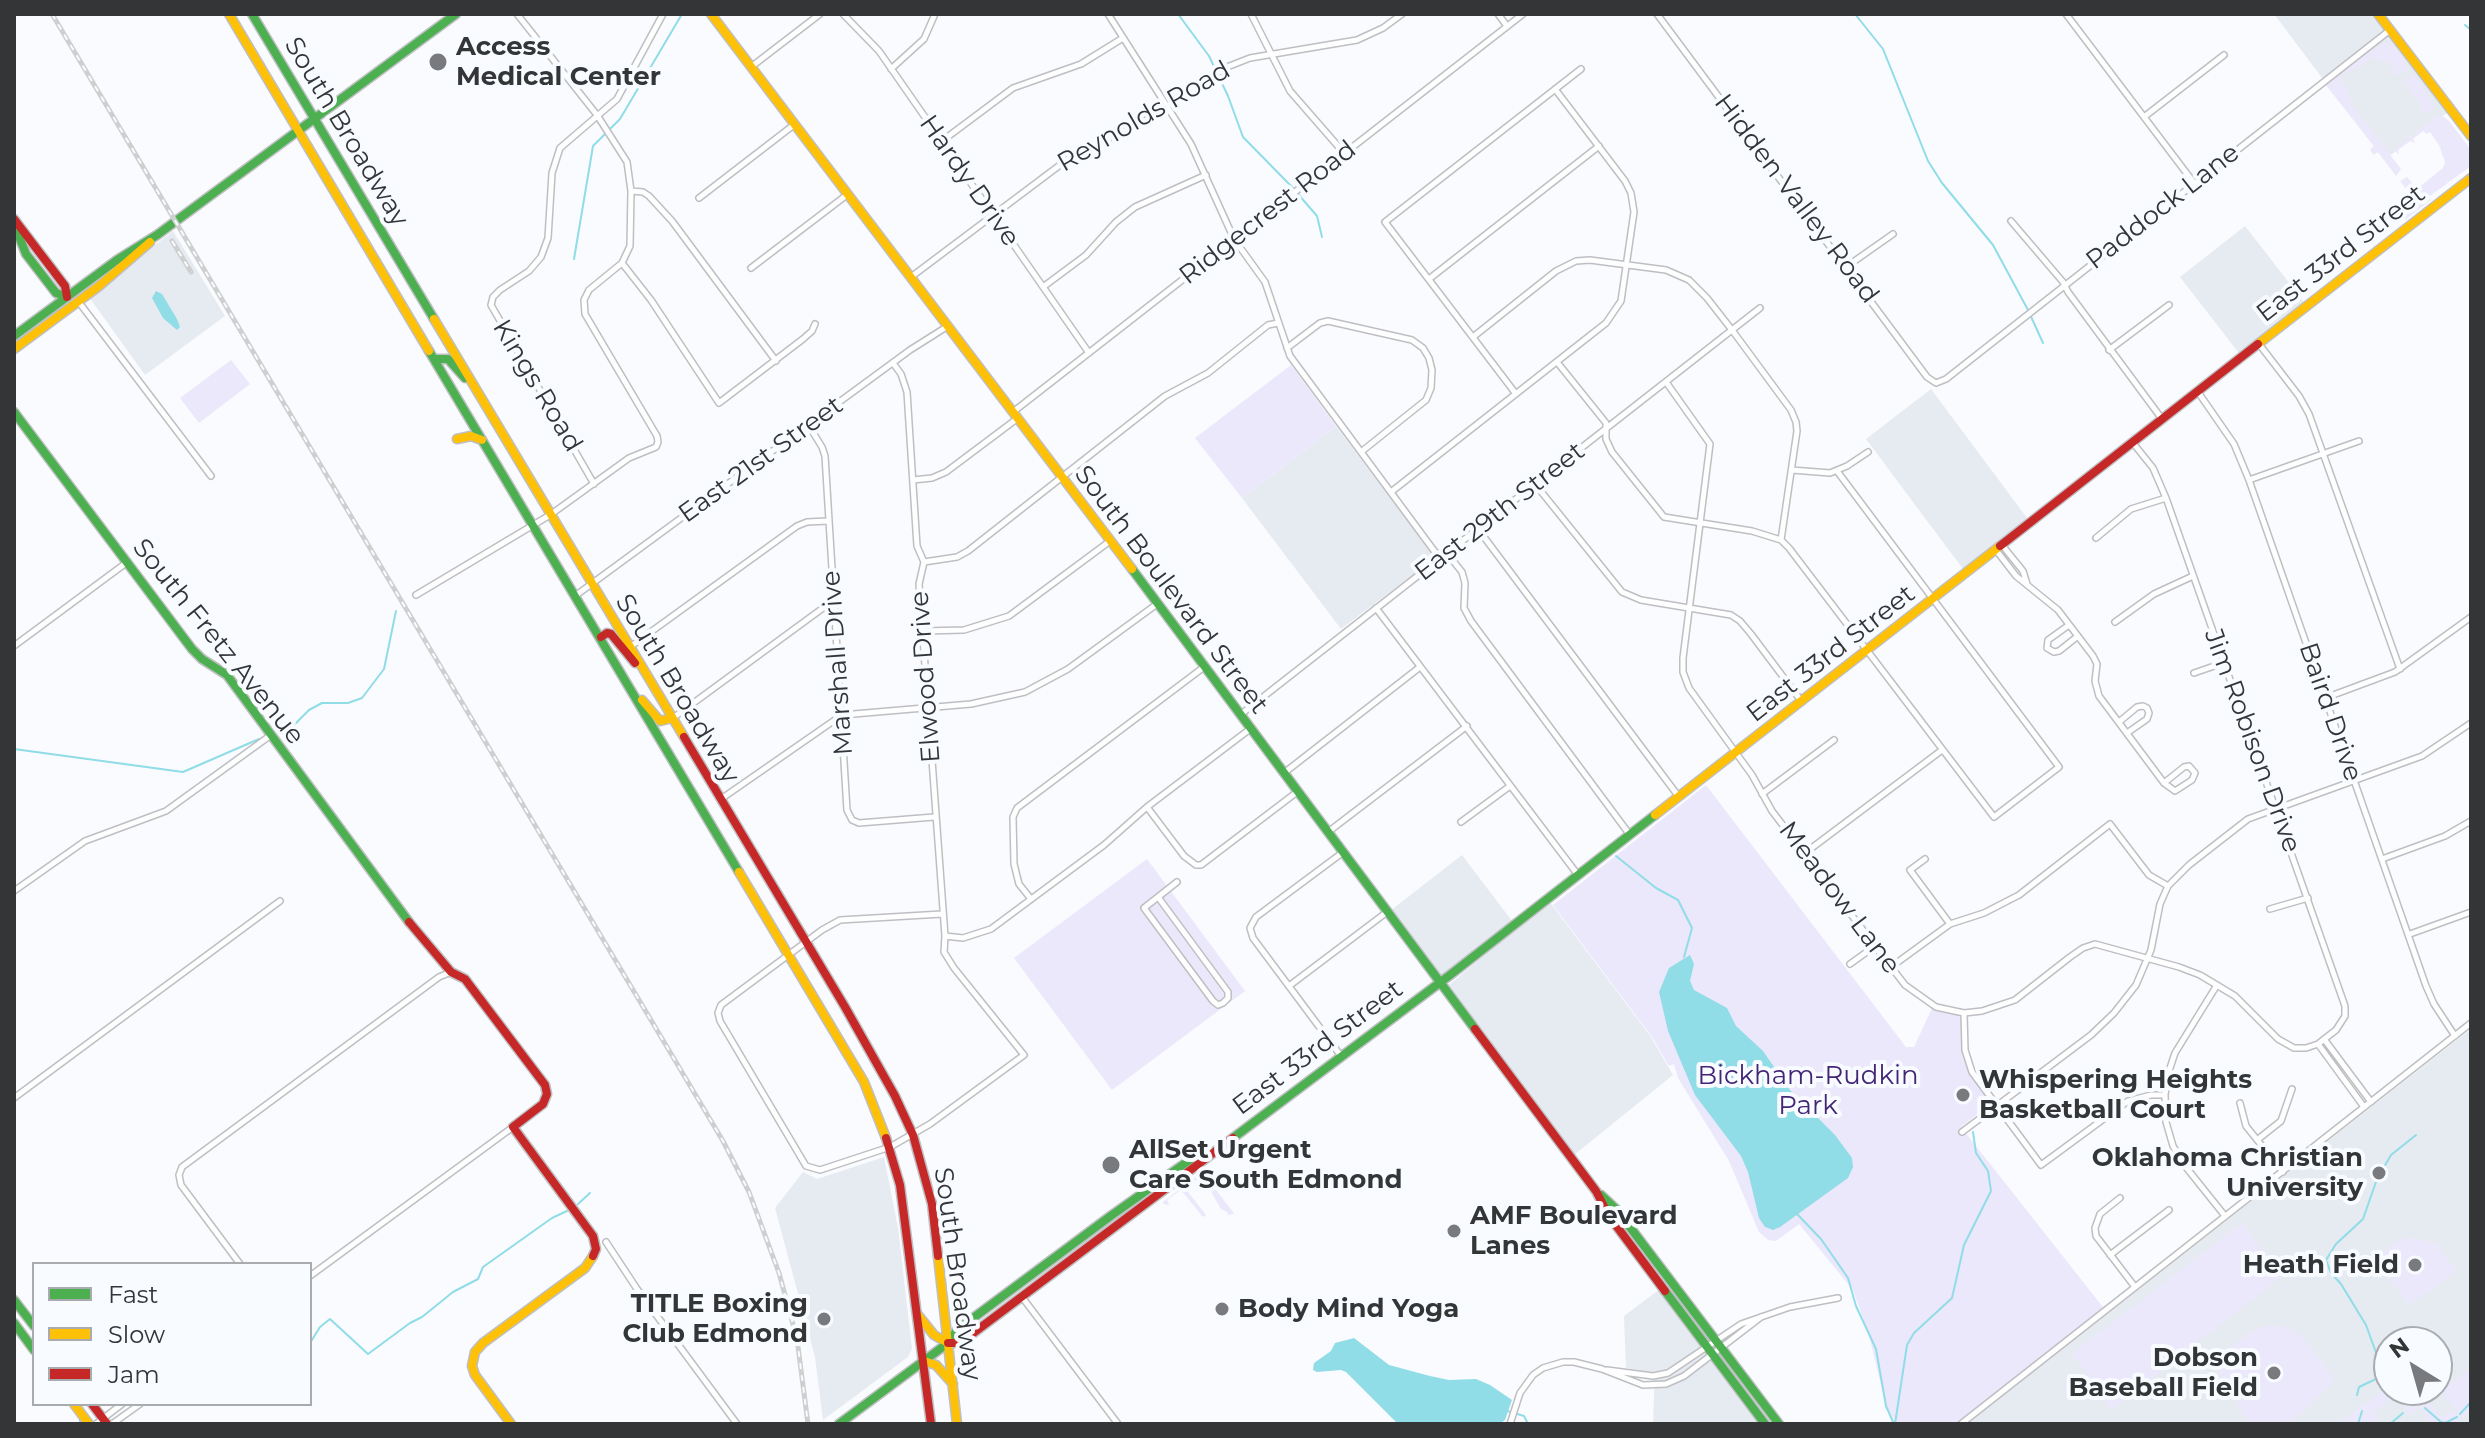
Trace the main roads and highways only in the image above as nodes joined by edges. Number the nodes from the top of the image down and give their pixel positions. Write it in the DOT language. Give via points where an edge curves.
graph roads {
  1 [pos="229,14"];
  2 [pos="252,14"];
  3 [pos="456,14"];
  4 [pos="711,14"];
  5 [pos="2378,14"];
  6 [pos="314,118"];
  7 [pos="298,130"];
  8 [pos="2471,136"];
  9 [pos="2471,178"];
  10 [pos="14,221"];
  11 [pos="157,235"];
  12 [pos="67,297"];
  13 [pos="78,301"];
  14 [pos="14,336"];
  15 [pos="14,349"];
  16 [pos="435,359"];
  17 [pos="473,385"];
  18 [pos="14,412"];
  19 [pos="470,417"];
  20 [pos="484,441"];
  21 [pos="601,637"];
  22 [pos="646,675"];
  23 [pos="632,689"];
  24 [pos="672,718"];
  25 [pos="721,800"];
  26 [pos="703,810"];
  27 [pos="1440,982"];
  28 [pos="1210,1153"];
  29 [pos="1596,1191"];
  30 [pos="14,1300"];
  31 [pos="917,1313"];
  32 [pos="14,1323"];
  33 [pos="32,1323"];
  34 [pos="948,1343"];
  35 [pos="32,1347"];
  36 [pos="924,1361"];
  37 [pos="953,1384"];
  38 [pos="76,1406"];
  39 [pos="93,1406"];
  40 [pos="105,1423"];
  41 [pos="89,1424"];
  42 [pos="511,1424"];
  43 [pos="839,1424"];
  44 [pos="931,1424"];
  45 [pos="957,1424"];
  46 [pos="1765,1424"];
  47 [pos="1779,1424"];
  1 -- 7 [label="main road, South Broadway"];
  2 -- 6 [label="main road, South Broadway"];
  3 -- 6 [label="main road"];
  4 -- 27 [label="main road, South Boulevard Street"];
  5 -- 8 [label="main road"];
  6 -- 7 [label="main road"];
  6 -- 17 [label="main road, South Broadway"];
  7 -- 11 [label="main road"];
  7 -- 16 [label="main road, South Broadway"];
  9 -- 27 [label="main road, East 33rd Street"];
  10 -- 12 [label="main road" via="65,286"];
  11 -- 12 [label="main road"];
  11 -- 13 [label="main road"];
  12 -- 13 [label="main road"];
  12 -- 14 [label="main road"];
  13 -- 15 [label="main road"];
  16 -- 17 [label="main road" via="448,359"];
  16 -- 19 [label="main road, South Broadway"];
  17 -- 22 [label="main road, South Broadway"];
  18 -- 42 [label="main road, South Fretz Avenue" via="196,654 227,675 394,904 451,972 465,979 543,1082 543,1104 513,1127 593,1236 596,1249 590,1263 475,1352 475,1375"];
  19 -- 20 [label="main road, South Broadway"];
  19 -- 20 [label="main road" via="457,439 471,436"];
  20 -- 21 [label="main road, South Broadway"];
  21 -- 22 [label="main road" via="611,634"];
  21 -- 23 [label="main road, South Broadway"];
  22 -- 24 [label="main road, South Broadway"];
  23 -- 24 [label="main road" via="660,721"];
  23 -- 26 [label="main road, South Broadway"];
  24 -- 25 [label="main road, South Broadway"];
  25 -- 26 [label="main road"];
  25 -- 34 [label="main road, South Broadway" via="882,1071 913,1135 932,1204"];
  26 -- 31 [label="main road, South Broadway" via="864,1082 890,1147 905,1209"];
  27 -- 28 [label="main road, East 33rd Street"];
  27 -- 29 [label="main road, South Boulevard Street"];
  28 -- 34 [label="main road, East 33rd Street" via="960,1343"];
  28 -- 34 [label="main road, East 33rd Street" via="1201,1152 1112,1215 957,1330"];
  29 -- 46 [label="main road, South Boulevard Street" via="1609,1216"];
  29 -- 47 [label="main road, South Boulevard Street" via="1617,1210"];
  30 -- 33 [label="main road"];
  31 -- 34 [label="main road"];
  31 -- 36 [label="main road, South Broadway"];
  32 -- 35 [label="main road"];
  34 -- 36 [label="main road"];
  34 -- 37 [label="main road, South Broadway"];
  36 -- 37 [label="main road" via="936,1365"];
  36 -- 43 [label="main road"];
  36 -- 44 [label="main road, South Broadway"];
  37 -- 45 [label="main road, South Broadway"];
  38 -- 41 [label="main road"];
  39 -- 40 [label="main road"];
}
